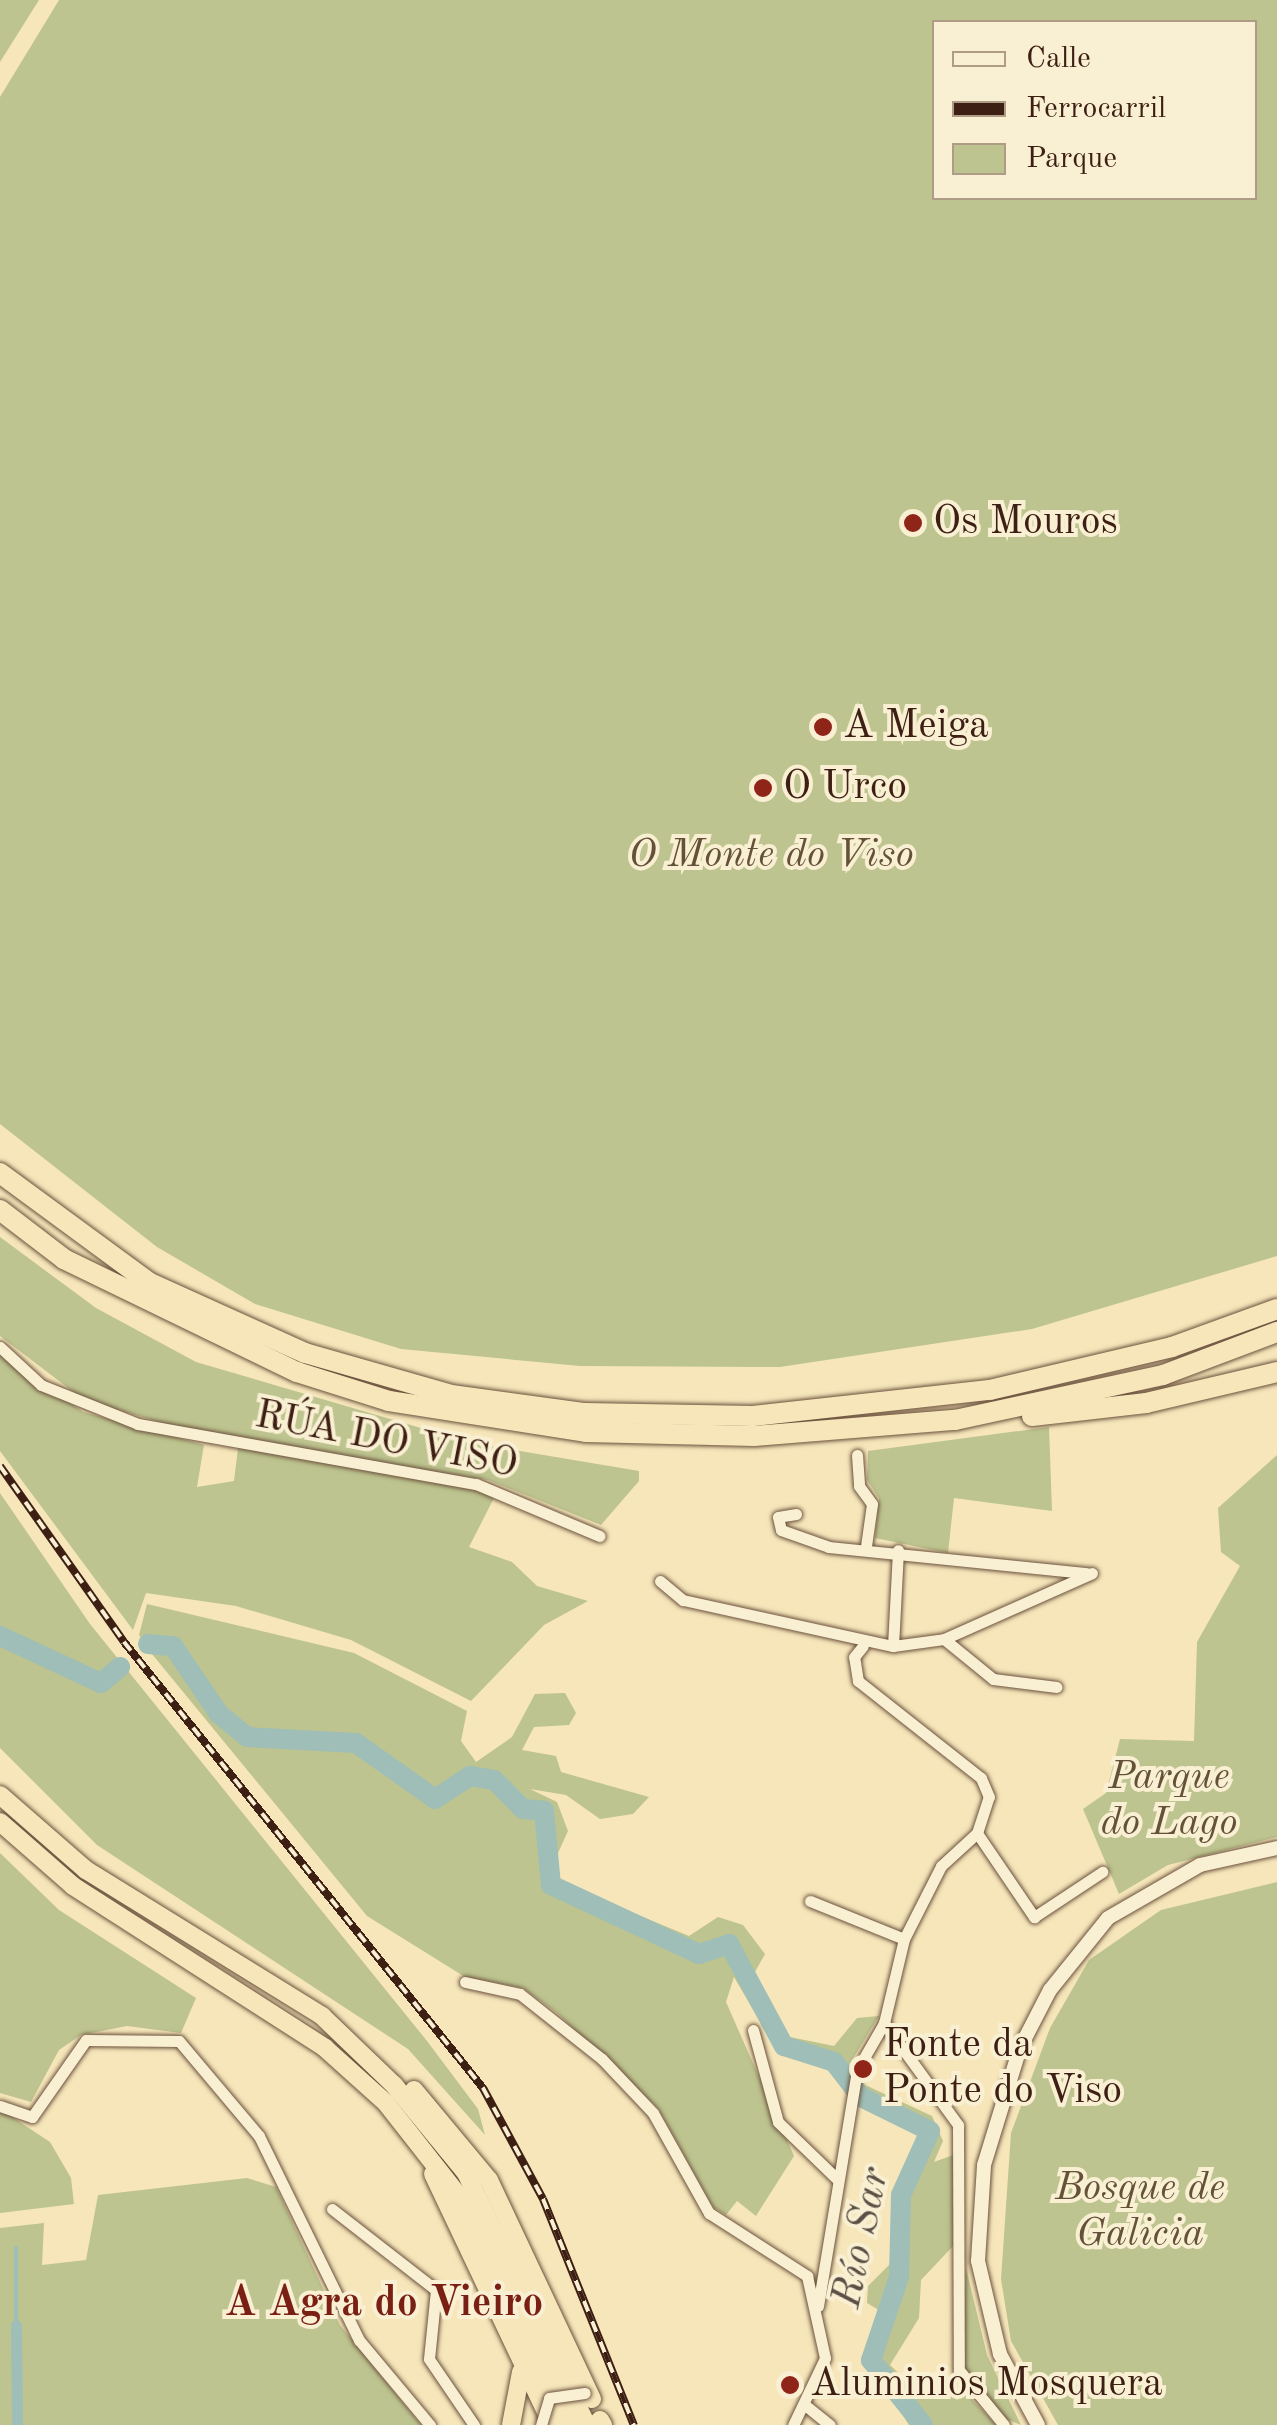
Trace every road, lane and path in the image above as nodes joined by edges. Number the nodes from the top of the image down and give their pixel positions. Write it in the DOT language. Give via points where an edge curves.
graph roads {
  1 [pos="0,1173"];
  2 [pos="0,1210"];
  3 [pos="1277,1309"];
  4 [pos="1277,1332"];
  5 [pos="0,1347"];
  6 [pos="1277,1372"];
  7 [pos="956,1420"];
  8 [pos="857,1455"];
  9 [pos="796,1514"];
  10 [pos="600,1536"];
  11 [pos="866,1546"];
  12 [pos="898,1550"];
  13 [pos="660,1582"];
  14 [pos="944,1639"];
  15 [pos="863,1646"];
  16 [pos="893,1646"];
  17 [pos="1056,1687"];
  18 [pos="0,1795"];
  19 [pos="0,1822"];
  20 [pos="977,1834"];
  21 [pos="1277,1848"];
  22 [pos="1102,1872"];
  23 [pos="810,1901"];
  24 [pos="904,1939"];
  25 [pos="465,1982"];
  26 [pos="322,2016"];
  27 [pos="884,2023"];
  28 [pos="753,2030"];
  29 [pos="386,2103"];
  30 [pos="0,2106"];
  31 [pos="837,2180"];
  32 [pos="332,2209"];
  33 [pos="818,2306"];
  34 [pos="519,2352"];
  35 [pos="592,2399"];
  36 [pos="805,2405"];
  37 [pos="542,2422"];
  38 [pos="597,2424"];
  39 [pos="430,2425"];
  40 [pos="474,2425"];
  41 [pos="511,2425"];
  42 [pos="569,2425"];
  43 [pos="793,2425"];
  44 [pos="830,2425"];
  45 [pos="1004,2425"];
  46 [pos="1038,2425"];
  1 -- 3 [label="highway" via="150,1283 288,1346 451,1395 585,1413 771,1415 990,1390 1172,1347"];
  2 -- 7 [label="highway" via="64,1259 211,1337 390,1402 586,1432 754,1436"];
  4 -- 7 [label="highway" via="1164,1374"];
  5 -- 10 [label="street, RÚA DO VISO" via="80,1404 212,1442 476,1484"];
  6 -- 7 [label="highway" via="1146,1403"];
  8 -- 11 [label="street" via="858,1486 872,1504"];
  9 -- 11 [label="street" via="778,1517 781,1530 829,1547"];
  11 -- 12 [label="street"];
  12 -- 14 [label="street" via="1024,1572 1092,1573"];
  12 -- 16 [label="street"];
  13 -- 15 [label="street" via="683,1600 778,1626 838,1630"];
  14 -- 16 [label="street"];
  14 -- 17 [label="street" via="992,1679"];
  15 -- 16 [label="street"];
  15 -- 20 [label="street" via="854,1657 858,1681 986,1786"];
  18 -- 26 [label="highway" via="86,1870"];
  19 -- 29 [label="highway" via="73,1886 325,2048"];
  20 -- 22 [label="street" via="1034,1917"];
  20 -- 24 [label="street" via="941,1866"];
  21 -- 46 [label="street" via="1200,1865 1108,1918 1050,1990 1020,2048 984,2165 978,2261 1000,2354"];
  23 -- 24 [label="street"];
  24 -- 27 [label="street"];
  25 -- 33 [label="street" via="520,1994 631,2085 709,2213 800,2268"];
  26 -- 35 [label="highway" via="360,2039 451,2129 489,2180"];
  26 -- 38 [label="highway" via="466,2173"];
  27 -- 31 [label="street" via="859,2063"];
  27 -- 45 [label="street" via="958,2125 958,2370"];
  28 -- 31 [label="street" via="778,2122"];
  29 -- 34 [label="highway" via="440,2186"];
  29 -- 42 [label="highway" via="466,2205"];
  30 -- 39 [label="street" via="22,2117 37,2113 86,2040 179,2041 259,2136 359,2340"];
  31 -- 33 [label="street"];
  32 -- 40 [label="street" via="436,2290 429,2359"];
  33 -- 36 [label="street" via="825,2358"];
  34 -- 37 [label="highway"];
  34 -- 41 [label="highway" via="524,2393"];
  35 -- 37 [label="street, bridge" via="557,2392"];
  35 -- 38 [label="street"];
  36 -- 43 [label="street"];
  36 -- 44 [label="street"];
}
